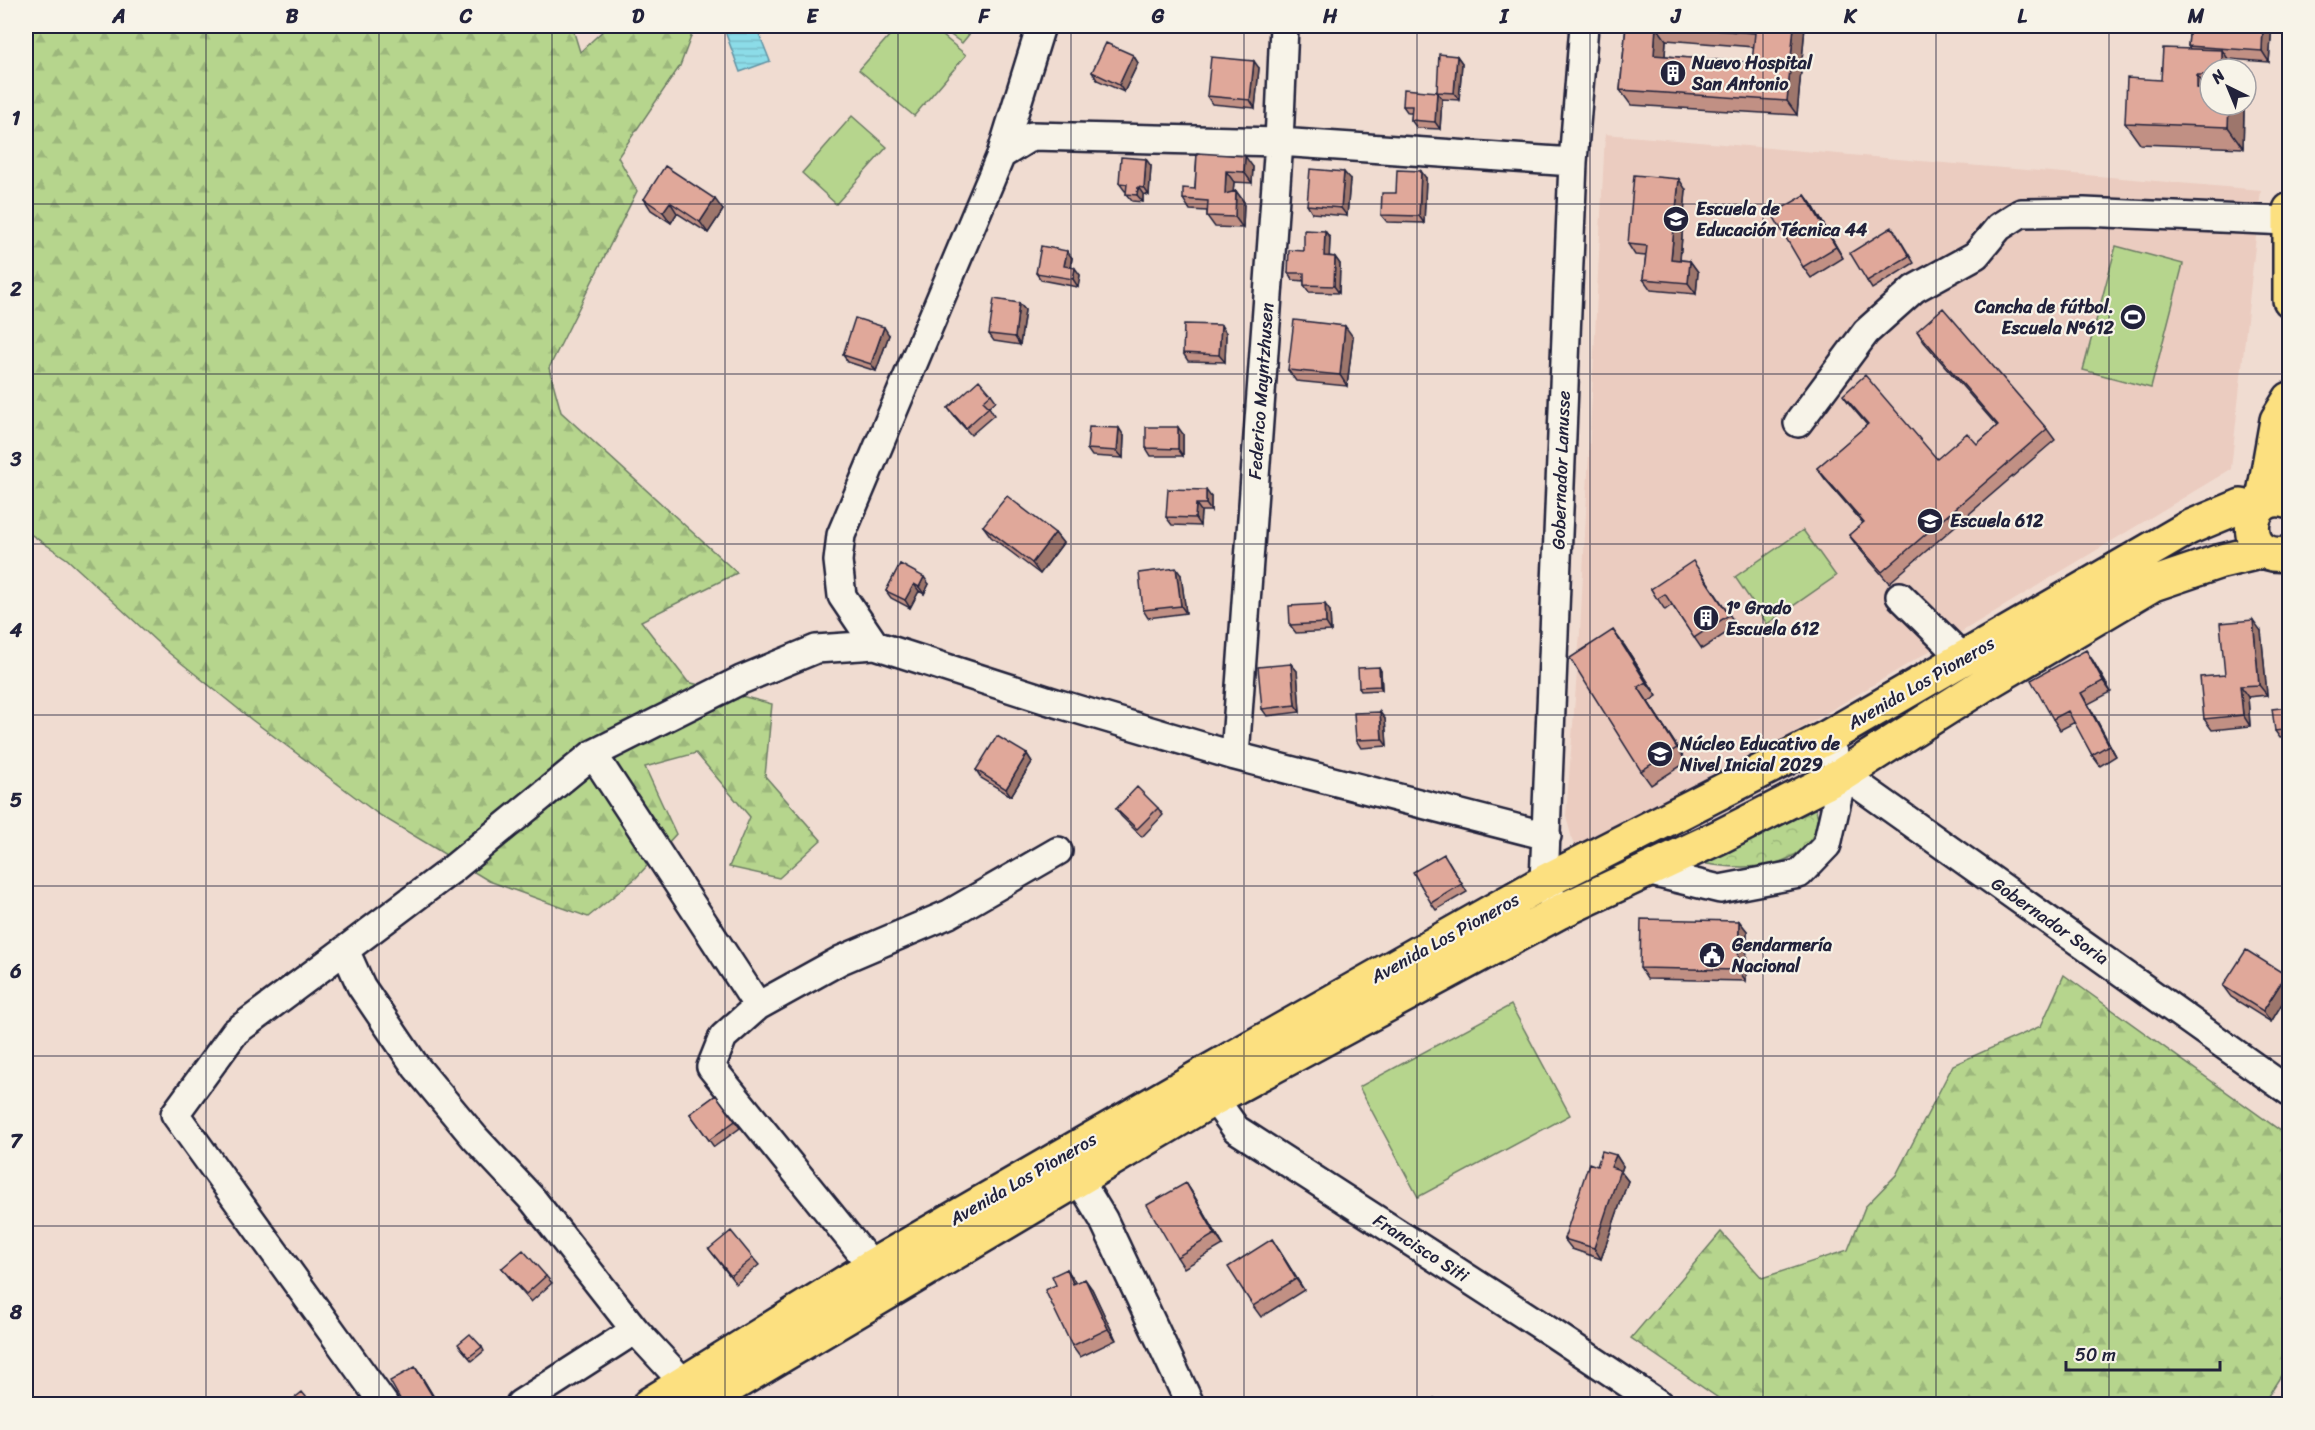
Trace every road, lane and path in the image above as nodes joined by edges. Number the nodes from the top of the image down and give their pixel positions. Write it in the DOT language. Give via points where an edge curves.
graph roads {
  1 [pos="1041,26"];
  2 [pos="1284,26"];
  3 [pos="1584,26"];
  4 [pos="1279,142"];
  5 [pos="1001,155"];
  6 [pos="1573,162"];
  7 [pos="2289,215"];
  8 [pos="2289,300"];
  9 [pos="2289,399"];
  10 [pos="1798,423"];
  11 [pos="2269,506"];
  12 [pos="2283,553"];
  13 [pos="1900,596"];
  14 [pos="875,645"];
  15 [pos="1964,659"];
  16 [pos="1826,738"];
  17 [pos="593,754"];
  18 [pos="1235,756"];
  19 [pos="1843,774"];
  20 [pos="1547,836"];
  21 [pos="1058,851"];
  22 [pos="1646,871"];
  23 [pos="1544,882"];
  24 [pos="1559,912"];
  25 [pos="345,950"];
  26 [pos="758,1006"];
  27 [pos="1206,1088"];
  28 [pos="2289,1092"];
  29 [pos="1078,1178"];
  30 [pos="873,1266"];
  31 [pos="636,1330"];
  32 [pos="694,1397"];
  33 [pos="384,1404"];
  34 [pos="520,1404"];
  35 [pos="650,1404"];
  36 [pos="1190,1404"];
  37 [pos="1659,1404"];
  1 -- 5 [label="street"];
  2 -- 4 [label="street, Federico Mayntzhusen"];
  3 -- 6 [label="street, Gobernador Lanusse"];
  4 -- 5 [label="street" via="1032,136"];
  4 -- 6 [label="street"];
  4 -- 18 [label="street, Federico Mayntzhusen"];
  5 -- 14 [label="street" via="841,535 838,561 842,596"];
  6 -- 20 [label="street, Gobernador Lanusse"];
  7 -- 8 [label="main road"];
  7 -- 10 [label="street" via="2021,213 1999,227 1976,255 1914,290 1866,332"];
  9 -- 11 [label="main road" via="2277,420"];
  11 -- 12 [label="main road" via="2251,528 2253,537"];
  11 -- 15 [label="main road, Avenida Los Pioneros" via="2241,506 2188,528"];
  12 -- 19 [label="main road, Avenida Los Pioneros" via="2218,562 2153,584"];
  13 -- 15 [label="street"];
  14 -- 17 [label="street" via="816,649 741,680"];
  14 -- 18 [label="street"];
  15 -- 16 [label="main road, Avenida Los Pioneros"];
  16 -- 19 [label="street, Gobernador Soria"];
  16 -- 23 [label="main road, Avenida Los Pioneros"];
  17 -- 25 [label="street" via="450,871"];
  17 -- 26 [label="street"];
  18 -- 20 [label="street"];
  19 -- 22 [label="main road, Avenida Los Pioneros"];
  19 -- 22 [label="street" via="1827,845 1798,874 1720,889"];
  19 -- 28 [label="street, Gobernador Soria"];
  20 -- 23 [label="street, Gobernador Lanusse"];
  21 -- 26 [label="street" via="949,914 841,960"];
  22 -- 24 [label="main road, Avenida Los Pioneros"];
  23 -- 24 [label="street"];
  23 -- 27 [label="main road, Avenida Los Pioneros"];
  24 -- 27 [label="main road, Avenida Los Pioneros"];
  25 -- 31 [label="street" via="361,986 416,1067 533,1200"];
  25 -- 33 [label="street" via="235,1032 175,1114"];
  26 -- 30 [label="street" via="723,1036 711,1067"];
  27 -- 29 [label="main road, Avenida Los Pioneros"];
  27 -- 30 [label="main road, Avenida Los Pioneros"];
  27 -- 37 [label="street, Francisco Siti" via="1236,1129"];
  29 -- 32 [label="main road, Avenida Los Pioneros"];
  29 -- 36 [label="street" via="1103,1219"];
  30 -- 32 [label="main road, Avenida Los Pioneros"];
  31 -- 32 [label="street"];
  31 -- 34 [label="street"];
  32 -- 35 [label="main road, Avenida Los Pioneros"];
}
